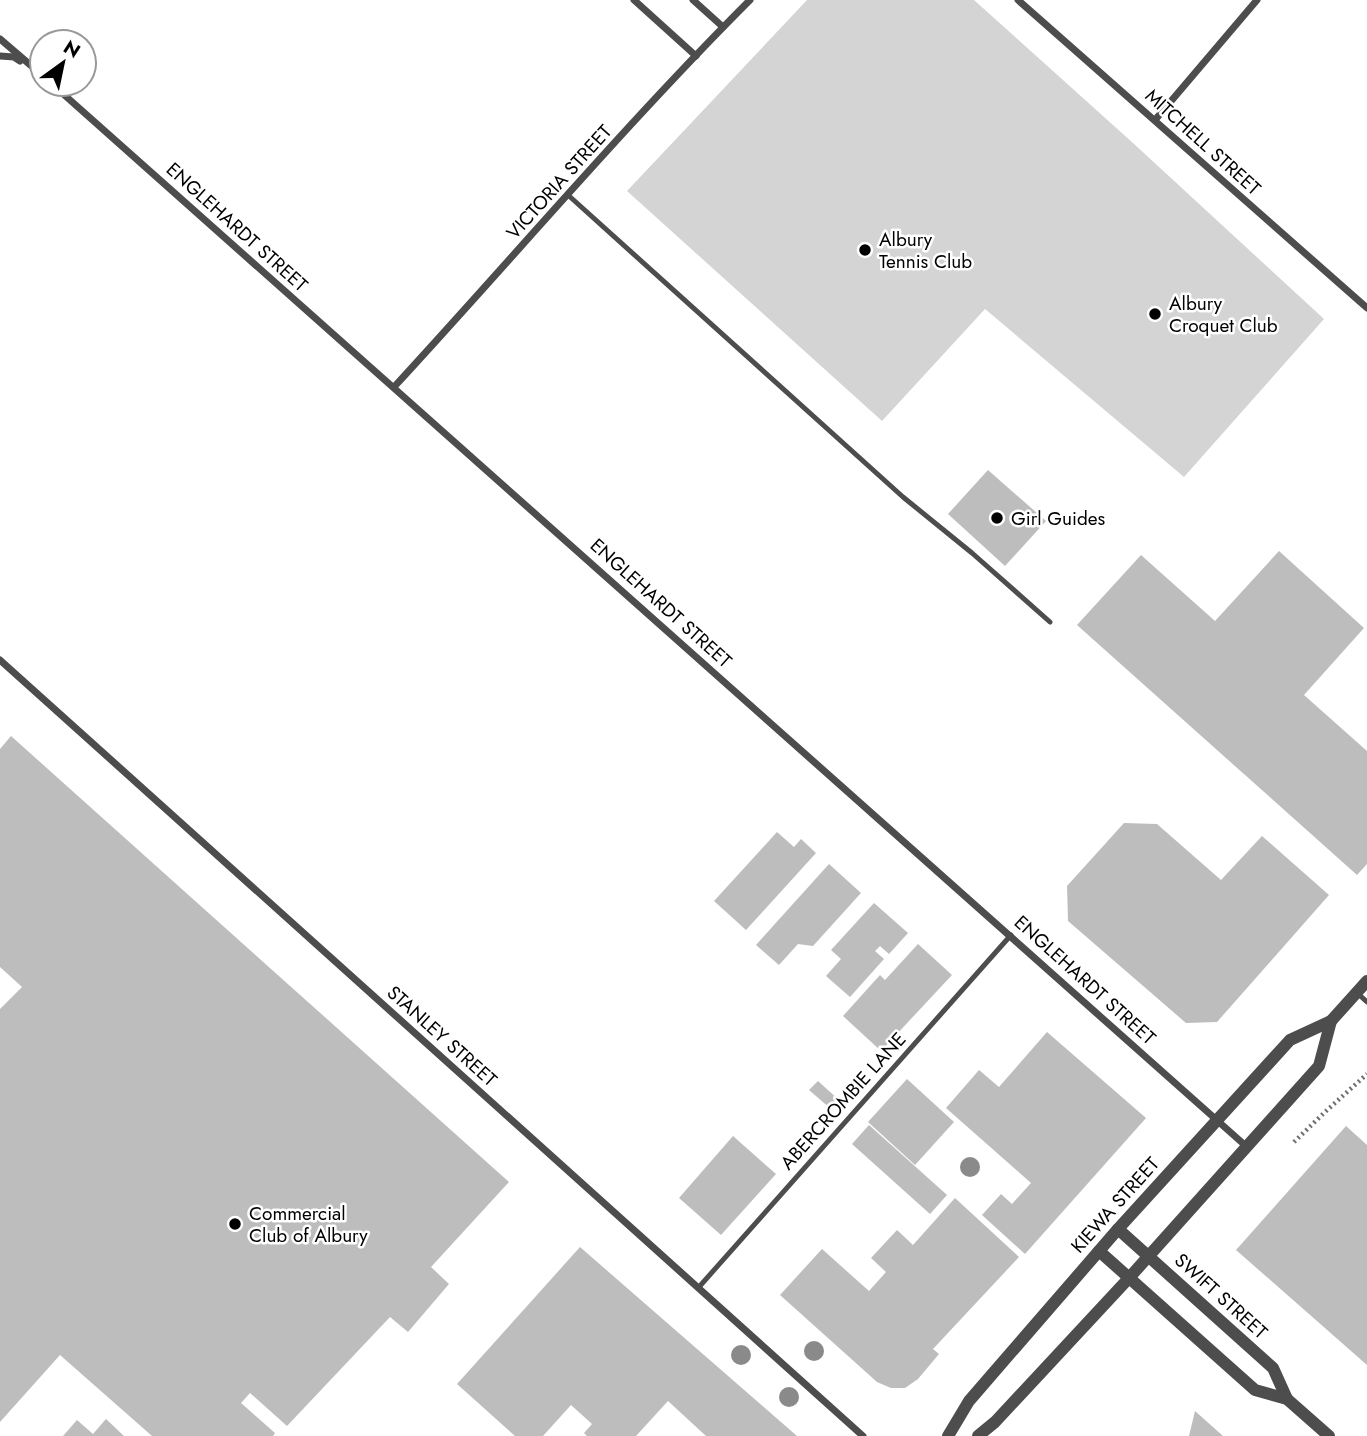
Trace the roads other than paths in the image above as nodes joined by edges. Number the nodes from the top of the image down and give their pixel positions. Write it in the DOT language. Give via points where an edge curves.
graph roads {
  1 [pos="634,0"];
  2 [pos="694,0"];
  3 [pos="750,0"];
  4 [pos="1018,0"];
  5 [pos="1257,0"];
  6 [pos="723,27"];
  7 [pos="0,39"];
  8 [pos="0,56"];
  9 [pos="696,56"];
  10 [pos="28,63"];
  11 [pos="28,65"];
  12 [pos="68,98"];
  13 [pos="1155,120"];
  14 [pos="568,195"];
  15 [pos="1367,308"];
  16 [pos="394,387"];
  17 [pos="1050,622"];
  18 [pos="0,660"];
  19 [pos="1011,935"];
  20 [pos="1367,981"];
  21 [pos="1356,992"];
  22 [pos="1367,1002"];
  23 [pos="1331,1021"];
  24 [pos="1217,1120"];
  25 [pos="1247,1147"];
  26 [pos="1118,1229"];
  27 [pos="1099,1251"];
  28 [pos="1149,1256"];
  29 [pos="1129,1278"];
  30 [pos="699,1287"];
  31 [pos="1287,1399"];
  32 [pos="863,1436"];
  33 [pos="948,1436"];
  34 [pos="978,1436"];
  35 [pos="1329,1436"];
  1 -- 9 [label="street"];
  2 -- 6 [label="street"];
  3 -- 6 [label="street, VICTORIA STREET"];
  4 -- 13 [label="street, MITCHELL STREET"];
  5 -- 13 [label="street"];
  6 -- 9 [label="street, VICTORIA STREET"];
  7 -- 10 [label="street"];
  8 -- 11 [label="street" via="14,57"];
  9 -- 14 [label="street, VICTORIA STREET"];
  12 -- 16 [label="street, ENGLEHARDT STREET"];
  13 -- 15 [label="street, MITCHELL STREET"];
  14 -- 16 [label="street, VICTORIA STREET"];
  14 -- 17 [label="lane" via="903,497"];
  16 -- 19 [label="street, ENGLEHARDT STREET"];
  18 -- 30 [label="street, STANLEY STREET"];
  19 -- 24 [label="street, ENGLEHARDT STREET"];
  19 -- 30 [label="lane, ABERCROMBIE LANE"];
  20 -- 21 [label="street, KIEWA STREET"];
  21 -- 22 [label="lane"];
  21 -- 23 [label="street, KIEWA STREET"];
  23 -- 24 [label="street, KIEWA STREET" via="1290,1040"];
  23 -- 25 [label="street, KIEWA STREET" via="1319,1066"];
  24 -- 25 [label="street, ENGLEHARDT STREET"];
  24 -- 26 [label="street, KIEWA STREET"];
  25 -- 28 [label="street, KIEWA STREET"];
  26 -- 27 [label="street, KIEWA STREET"];
  26 -- 28 [label="street, SWIFT STREET"];
  27 -- 29 [label="street, SWIFT STREET"];
  27 -- 33 [label="street, KIEWA STREET" via="970,1401"];
  28 -- 29 [label="street, KIEWA STREET"];
  28 -- 31 [label="street, SWIFT STREET" via="1273,1368"];
  29 -- 31 [label="street, SWIFT STREET" via="1255,1390"];
  29 -- 34 [label="street, KIEWA STREET"];
  30 -- 32 [label="street, STANLEY STREET"];
  31 -- 35 [label="street, SWIFT STREET"];
}
